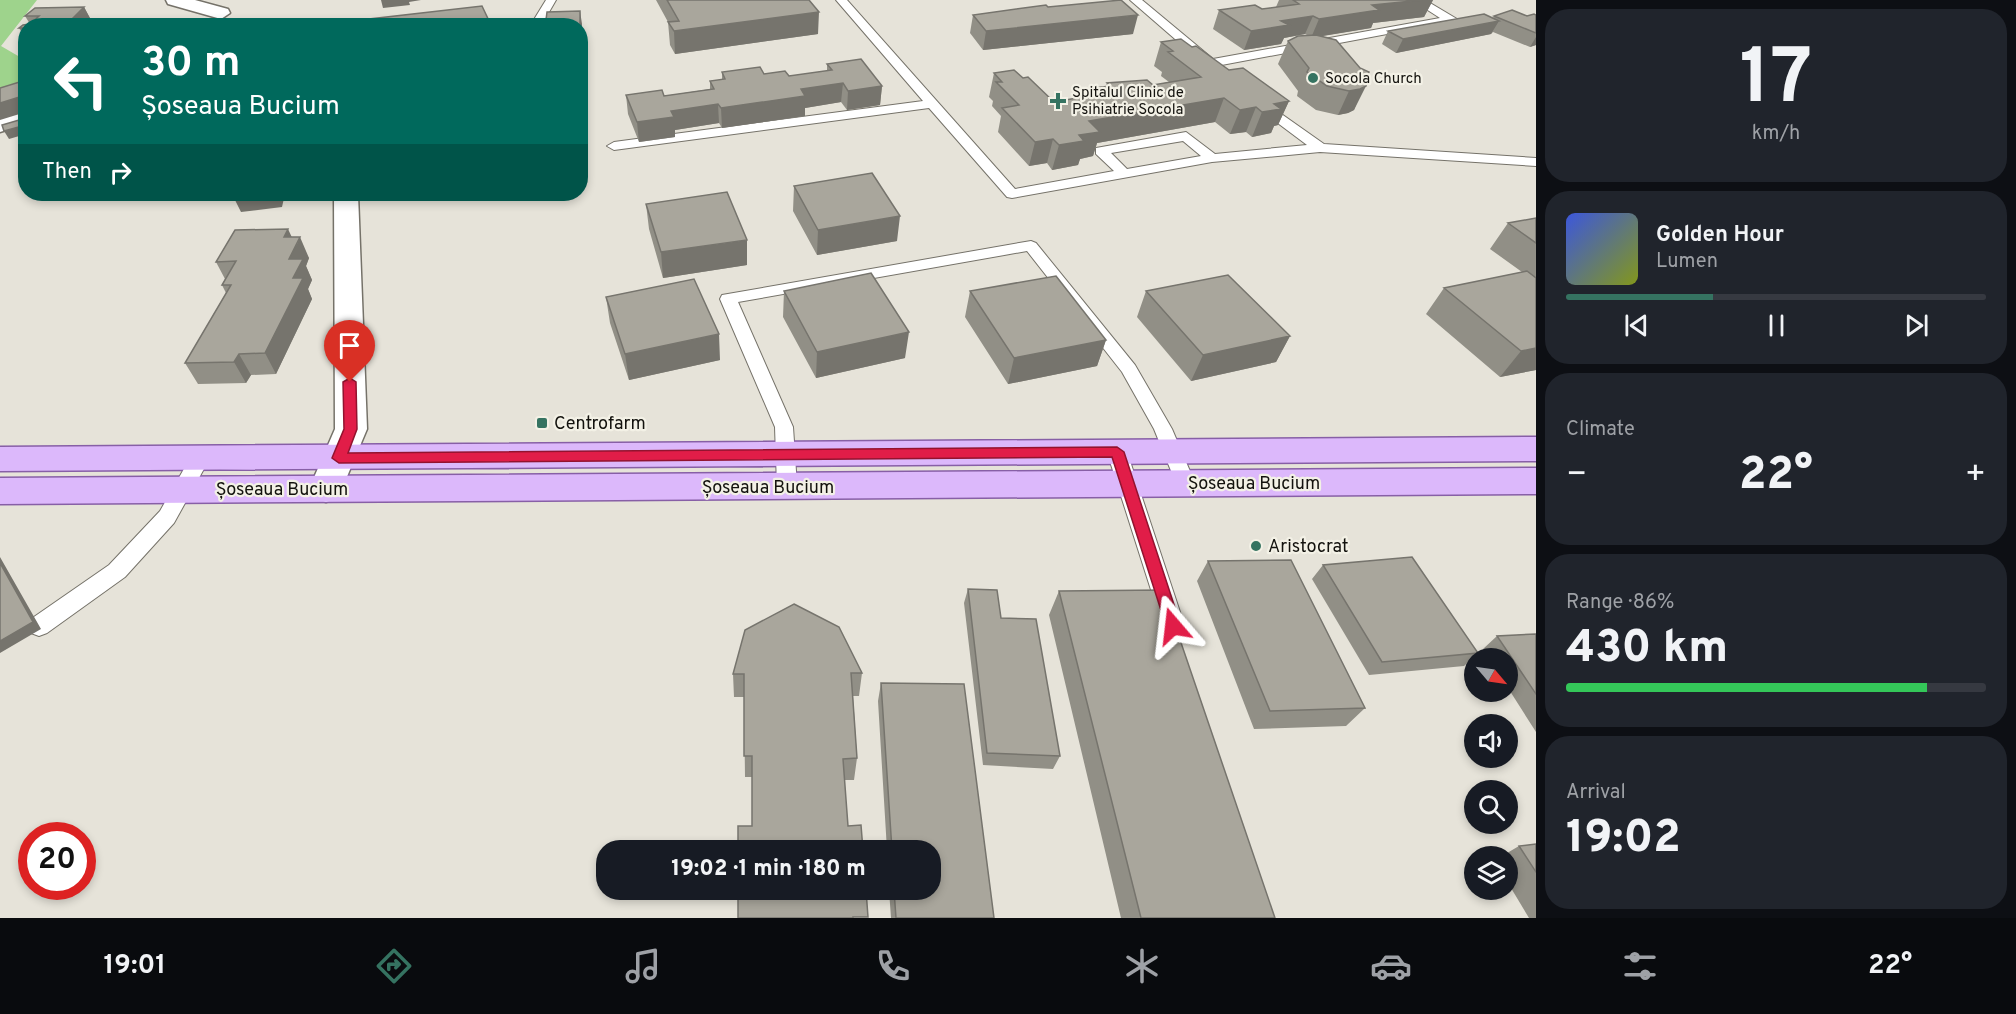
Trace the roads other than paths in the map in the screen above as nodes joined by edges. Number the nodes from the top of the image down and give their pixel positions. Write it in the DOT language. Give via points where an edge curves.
graph roads {
  1 [pos="175,0"];
  2 [pos="551,0"];
  3 [pos="841,0"];
  4 [pos="1135,0"];
  5 [pos="1417,0"];
  6 [pos="221,14"];
  7 [pos="540,18"];
  8 [pos="1211,63"];
  9 [pos="1228,78"];
  10 [pos="1246,92"];
  11 [pos="932,104"];
  12 [pos="18,119"];
  13 [pos="0,125"];
  14 [pos="614,146"];
  15 [pos="1320,148"];
  16 [pos="1212,158"];
  17 [pos="1536,162"];
  18 [pos="1124,174"];
  19 [pos="346,201"];
  20 [pos="1536,449"];
  21 [pos="1117,452"];
  22 [pos="1172,452"];
  23 [pos="200,458"];
  24 [pos="339,458"];
  25 [pos="0,459"];
  26 [pos="786,470"];
  27 [pos="1536,481"];
  28 [pos="1185,483"];
  29 [pos="1129,484"];
  30 [pos="326,489"];
  31 [pos="183,490"];
  32 [pos="0,491"];
  33 [pos="39,626"];
  34 [pos="1177,638"];
  1 -- 6 [label="street"];
  2 -- 7 [label="lane"];
  3 -- 11 [label="lane"];
  4 -- 8 [label="lane"];
  5 -- 8 [label="lane" via="1451,19"];
  8 -- 9 [label="lane"];
  10 -- 15 [label="lane"];
  11 -- 14 [label="lane"];
  11 -- 18 [label="lane" via="1012,194"];
  12 -- 13 [label="street"];
  15 -- 16 [label="lane"];
  15 -- 17 [label="lane"];
  16 -- 18 [label="lane"];
  16 -- 18 [label="lane" via="1186,136 1101,151"];
  19 -- 24 [label="street" via="351,429"];
  20 -- 22 [label="main road, Șoseaua Bucium"];
  21 -- 22 [label="main road, Șoseaua Bucium"];
  21 -- 26 [label="main road, Șoseaua Bucium"];
  21 -- 29 [label="lane"];
  22 -- 26 [label="lane" via="1129,369 1031,246 728,299 784,427"];
  22 -- 28 [label="lane"];
  23 -- 24 [label="main road, Șoseaua Bucium"];
  23 -- 25 [label="main road, Șoseaua Bucium"];
  23 -- 31 [label="lane"];
  24 -- 26 [label="main road, Șoseaua Bucium"];
  24 -- 30 [label="street"];
  26 -- 29 [label="main road, Șoseaua Bucium"];
  26 -- 30 [label="main road, Șoseaua Bucium"];
  27 -- 28 [label="main road, Șoseaua Bucium"];
  28 -- 29 [label="main road, Șoseaua Bucium"];
  29 -- 34 [label="lane"];
  30 -- 31 [label="main road, Șoseaua Bucium"];
  31 -- 32 [label="main road, Șoseaua Bucium"];
  31 -- 33 [label="lane" via="167,518 117,571"];
}
